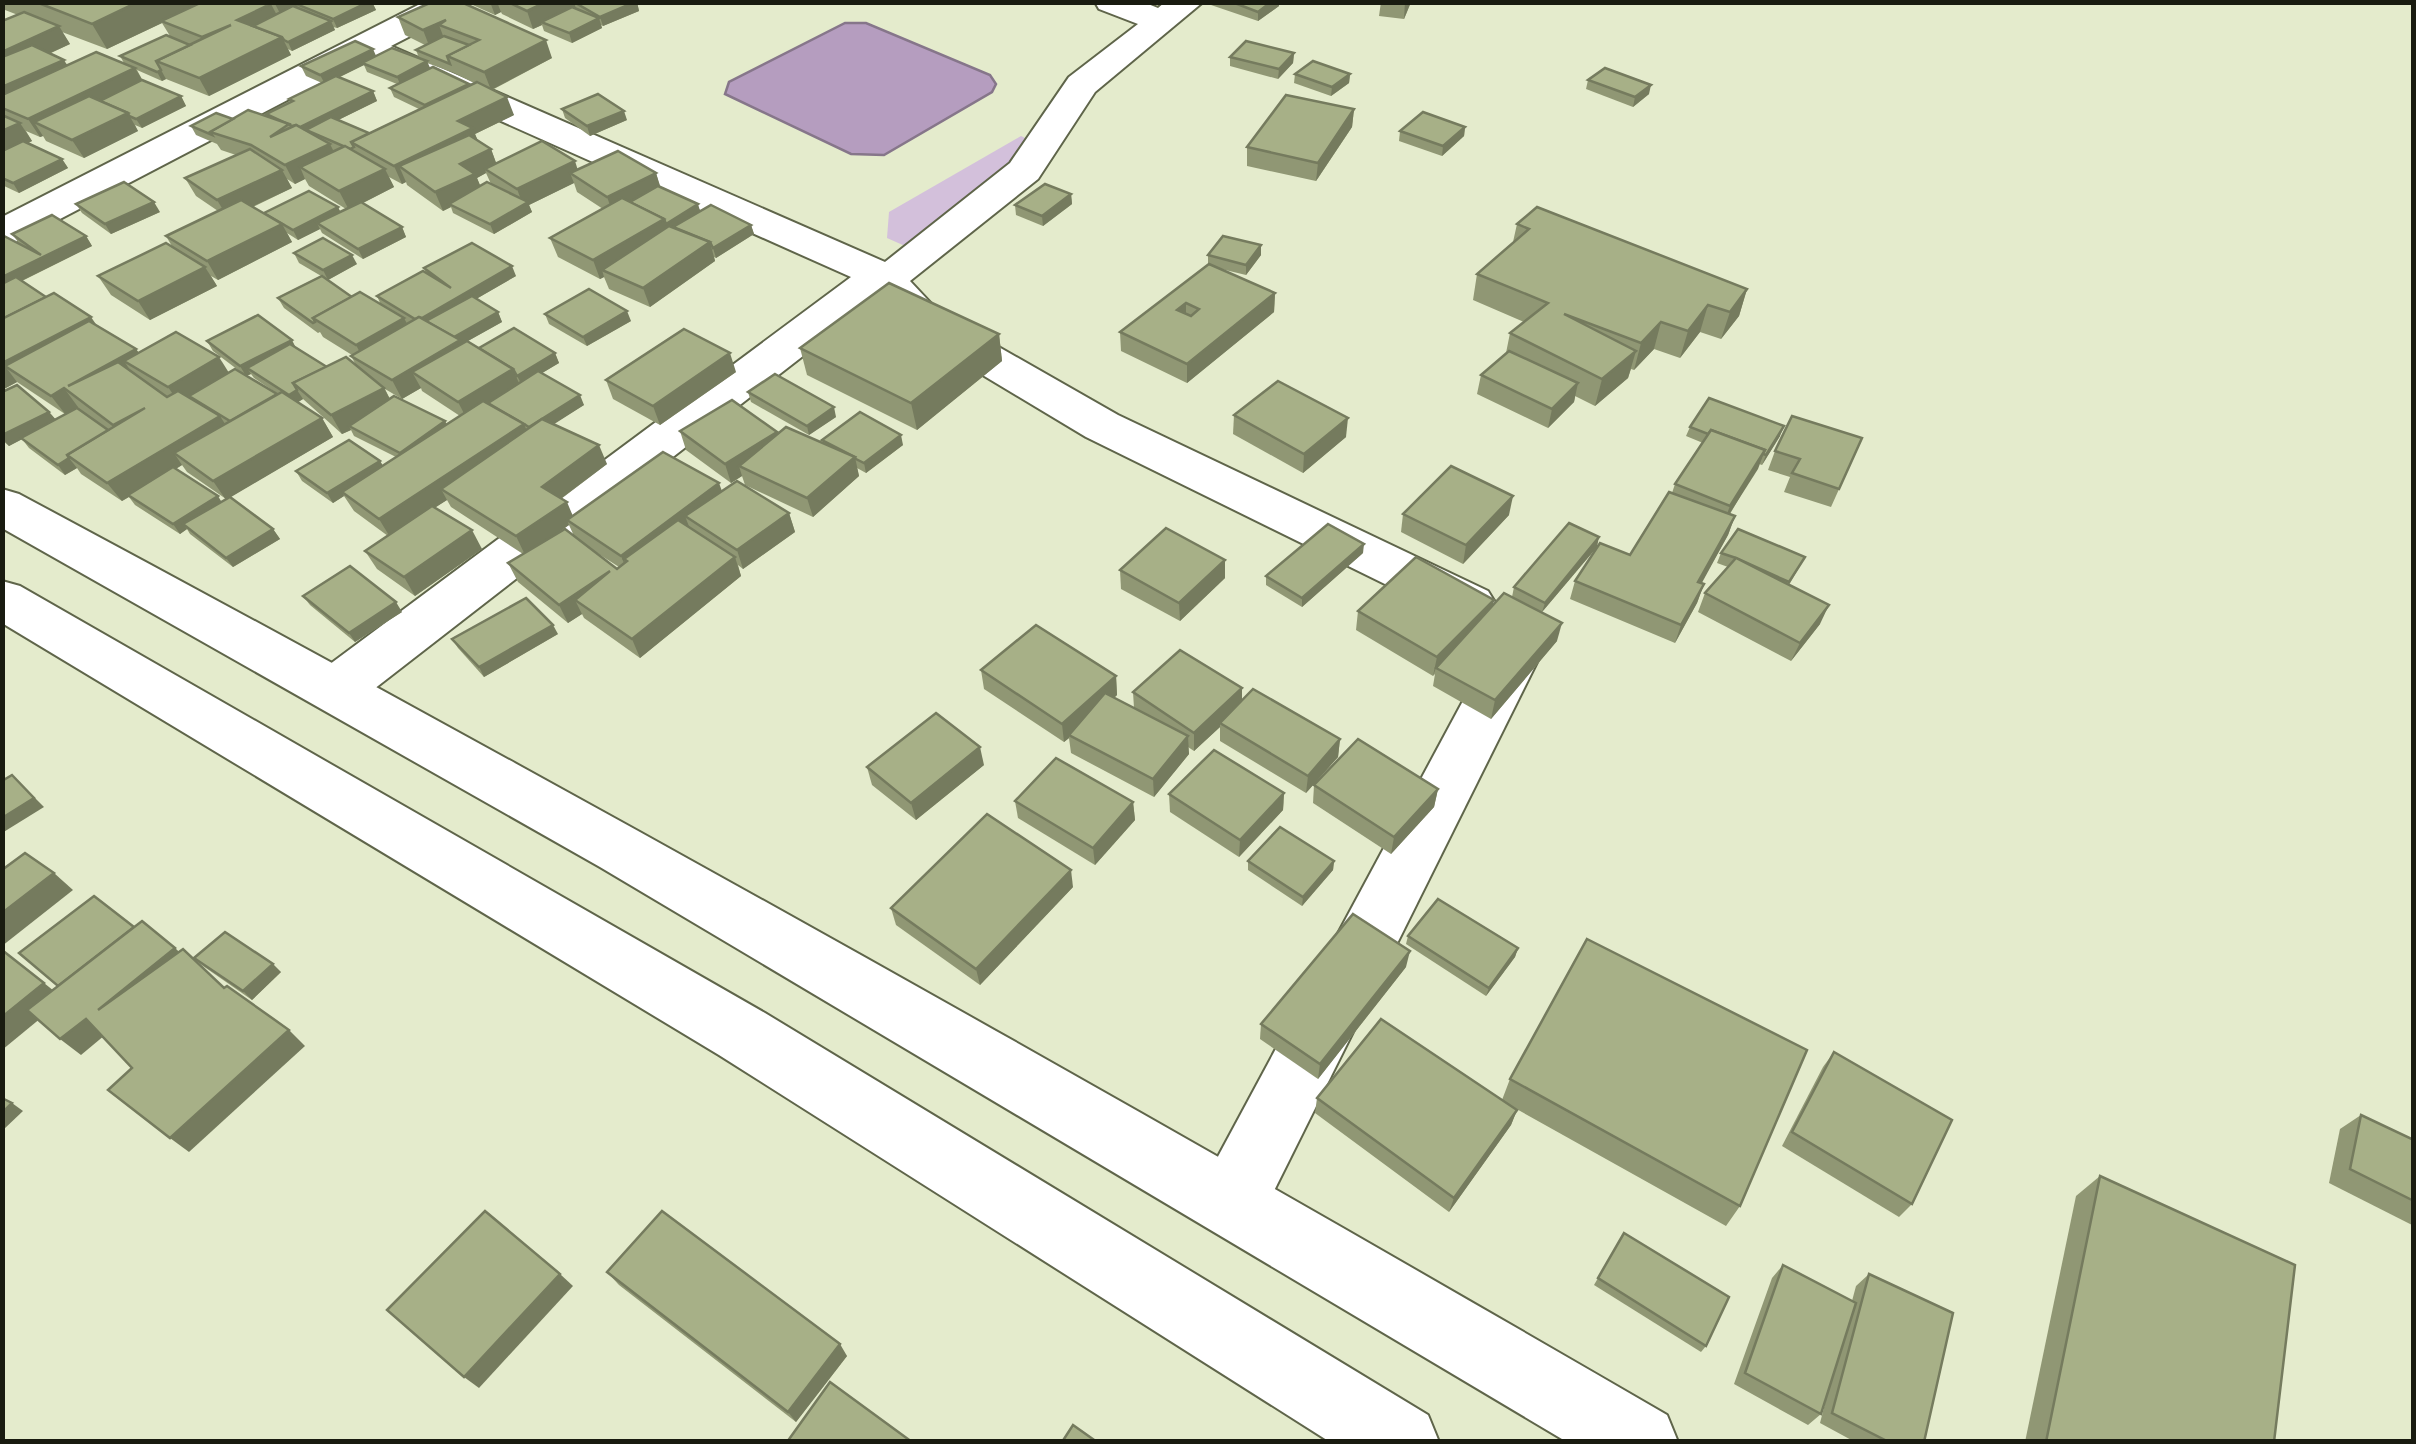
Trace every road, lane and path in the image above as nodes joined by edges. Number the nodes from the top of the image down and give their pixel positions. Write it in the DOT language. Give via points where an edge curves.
graph roads {
  1 [pos="451,2"];
  2 [pos="1111,2"];
  3 [pos="1175,12"];
  4 [pos="364,47"];
  5 [pos="2,233"];
  6 [pos="881,275"];
  7 [pos="2,506"];
  8 [pos="2,599"];
  9 [pos="337,688"];
  10 [pos="1232,1200"];
  11 [pos="1400,1442"];
  12 [pos="1640,1442"];
  1 -- 4 [label="street"];
  2 -- 3 [label="street"];
  3 -- 6 [label="street" via="1082,85 1024,170 899,271"];
  4 -- 5 [label="street"];
  4 -- 6 [label="street"];
  6 -- 9 [label="street"];
  6 -- 10 [label="street" via="926,323 1102,426 1526,631"];
  7 -- 9 [label="street"];
  8 -- 11 [label="street" via="742,1034"];
  9 -- 10 [label="street"];
  10 -- 12 [label="street"];
}
